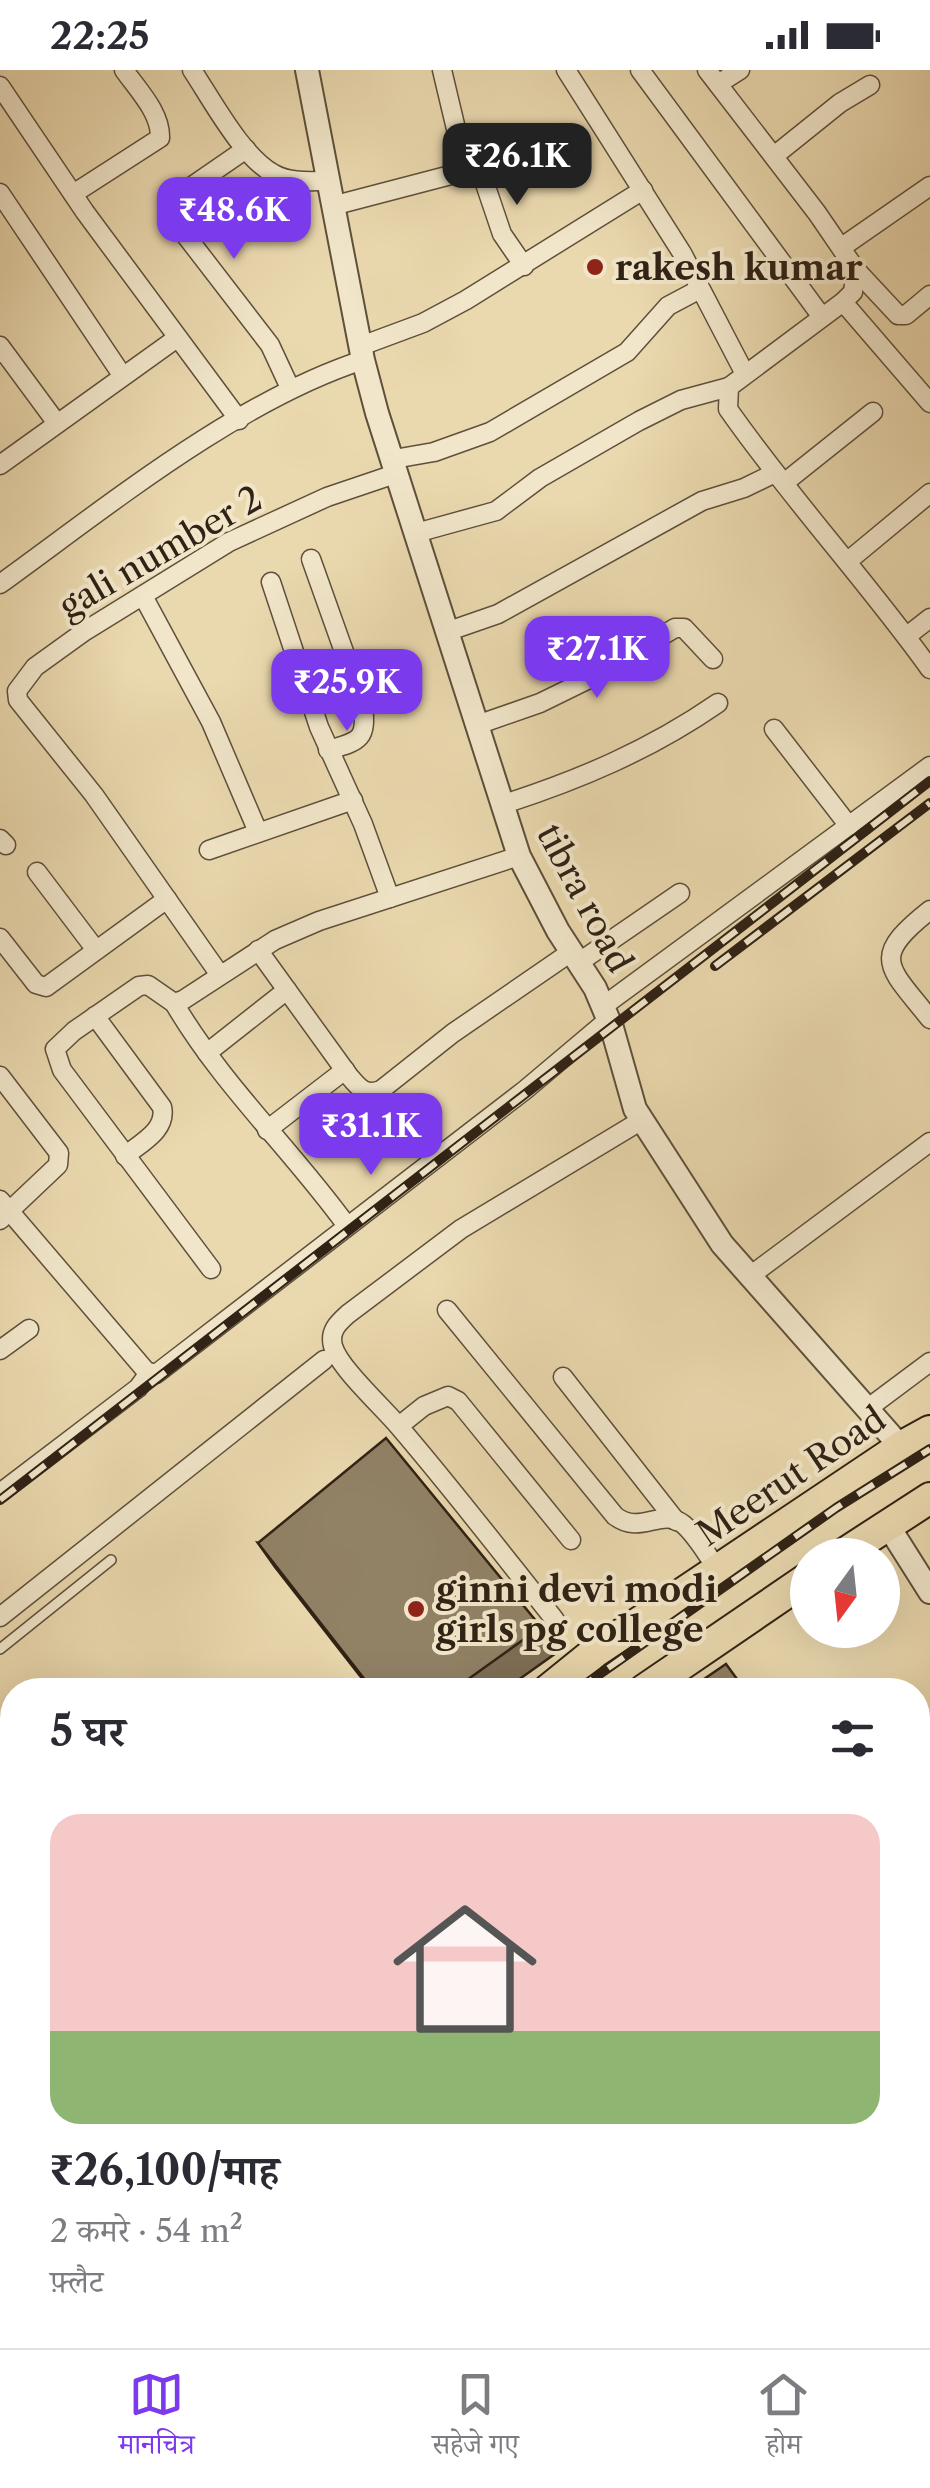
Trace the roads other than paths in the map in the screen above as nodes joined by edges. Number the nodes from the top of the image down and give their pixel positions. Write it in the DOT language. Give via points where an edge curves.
graph roads {
  1 [pos="124,70"];
  2 [pos="192,70"];
  3 [pos="306,70"];
  4 [pos="442,70"];
  5 [pos="566,70"];
  6 [pos="640,70"];
  7 [pos="740,70"];
  8 [pos="712,77"];
  9 [pos="870,85"];
  10 [pos="0,86"];
  11 [pos="530,148"];
  12 [pos="246,149"];
  13 [pos="774,156"];
  14 [pos="472,168"];
  15 [pos="328,181"];
  16 [pos="930,186"];
  17 [pos="643,190"];
  18 [pos="0,193"];
  19 [pos="74,194"];
  20 [pos="332,206"];
  21 [pos="842,247"];
  22 [pos="524,266"];
  23 [pos="856,270"];
  24 [pos="700,289"];
  25 [pos="930,295"];
  26 [pos="843,302"];
  27 [pos="822,318"];
  28 [pos="177,338"];
  29 [pos="0,346"];
  30 [pos="362,353"];
  31 [pos="745,374"];
  32 [pos="122,375"];
  33 [pos="290,388"];
  34 [pos="730,388"];
  35 [pos="930,403"];
  36 [pos="872,412"];
  37 [pos="239,420"];
  38 [pos="56,422"];
  39 [pos="0,465"];
  40 [pos="396,466"];
  41 [pos="780,478"];
  42 [pos="930,492"];
  43 [pos="416,533"];
  44 [pos="312,560"];
  45 [pos="848,561"];
  46 [pos="271,582"];
  47 [pos="0,584"];
  48 [pos="143,596"];
  49 [pos="930,618"];
  50 [pos="446,632"];
  51 [pos="906,636"];
  52 [pos="714,660"];
  53 [pos="930,669"];
  54 [pos="718,703"];
  55 [pos="477,724"];
  56 [pos="774,729"];
  57 [pos="328,750"];
  58 [pos="930,766"];
  59 [pos="353,800"];
  60 [pos="501,805"];
  61 [pos="849,826"];
  62 [pos="258,832"];
  63 [pos="209,850"];
  64 [pos="518,856"];
  65 [pos="37,872"];
  66 [pos="680,893"];
  67 [pos="390,898"];
  68 [pos="167,899"];
  69 [pos="930,910"];
  70 [pos="0,938"];
  71 [pos="96,950"];
  72 [pos="258,950"];
  73 [pos="574,957"];
  74 [pos="220,975"];
  75 [pos="287,990"];
  76 [pos="174,1003"];
  77 [pos="605,1014"];
  78 [pos="95,1016"];
  79 [pos="930,1019"];
  80 [pos="207,1053"];
  81 [pos="344,1070"];
  82 [pos="0,1076"];
  83 [pos="642,1120"];
  84 [pos="267,1130"];
  85 [pos="930,1142"];
  86 [pos="126,1156"];
  87 [pos="4,1211"];
  88 [pos="347,1226"];
  89 [pos="211,1269"];
  90 [pos="750,1276"];
  91 [pos="447,1310"];
  92 [pos="28,1329"];
  93 [pos="0,1350"];
  94 [pos="324,1360"];
  95 [pos="930,1362"];
  96 [pos="148,1373"];
  97 [pos="562,1377"];
  98 [pos="867,1409"];
  99 [pos="399,1426"];
  100 [pos="930,1431"];
  101 [pos="901,1446"];
  102 [pos="0,1494"];
  103 [pos="930,1498"];
  104 [pos="676,1520"];
  105 [pos="887,1524"];
  106 [pos="867,1538"];
  107 [pos="571,1540"];
  108 [pos="111,1560"];
  109 [pos="718,1570"];
  110 [pos="790,1590"];
  111 [pos="930,1592"];
  112 [pos="0,1617"];
  113 [pos="555,1620"];
  114 [pos="0,1650"];
  115 [pos="563,1678"];
  116 [pos="662,1678"];
  1 -- 19 [label="street" via="154,114 160,138"];
  2 -- 12 [label="street"];
  3 -- 15 [label="street, tibra road"];
  4 -- 14 [label="street"];
  5 -- 17 [label="street"];
  6 -- 27 [label="street"];
  7 -- 8 [label="street"];
  8 -- 13 [label="street"];
  9 -- 13 [label="street"];
  10 -- 19 [label="street"];
  11 -- 14 [label="street"];
  12 -- 15 [label="street" via="274,174"];
  12 -- 33 [label="street" via="187,187 172,200 170,212 270,345"];
  13 -- 21 [label="street"];
  14 -- 20 [label="street"];
  14 -- 22 [label="street"];
  15 -- 20 [label="street, tibra road"];
  16 -- 21 [label="street"];
  17 -- 22 [label="street"];
  17 -- 24 [label="street"];
  18 -- 32 [label="street"];
  19 -- 28 [label="street"];
  20 -- 30 [label="street, tibra road"];
  21 -- 23 [label="street"];
  22 -- 30 [label="street"];
  23 -- 25 [label="street" via="898,316"];
  23 -- 26 [label="street" via="853,292"];
  24 -- 31 [label="street"];
  24 -- 40 [label="street, gali number 2" via="668,306 626,352 490,432"];
  26 -- 27 [label="street"];
  26 -- 35 [label="street"];
  27 -- 31 [label="street"];
  28 -- 32 [label="street"];
  28 -- 37 [label="street"];
  29 -- 38 [label="street"];
  30 -- 33 [label="street"];
  30 -- 40 [label="street, tibra road"];
  31 -- 34 [label="street"];
  32 -- 38 [label="street"];
  33 -- 37 [label="street"];
  34 -- 41 [label="street" via="728,409"];
  34 -- 43 [label="street" via="681,400 639,421 496,511"];
  36 -- 41 [label="street"];
  37 -- 47 [label="street"];
  38 -- 39 [label="street"];
  40 -- 43 [label="street, tibra road"];
  40 -- 48 [label="street, gali number 2" via="229,542"];
  41 -- 45 [label="street"];
  41 -- 50 [label="street" via="702,501 498,614"];
  42 -- 45 [label="street"];
  43 -- 50 [label="street, tibra road"];
  44 -- 57 [label="street" via="365,725 354,742"];
  45 -- 51 [label="street"];
  46 -- 57 [label="street"];
  48 -- 62 [label="street" via="211,722"];
  48 -- 68 [label="street, gali number 2" via="35,666 17,691"];
  49 -- 51 [label="street"];
  50 -- 55 [label="street, tibra road"];
  51 -- 53 [label="street"];
  52 -- 55 [label="street" via="684,628 674,628 540,703"];
  54 -- 60 [label="street" via="623,760"];
  55 -- 60 [label="street, tibra road"];
  56 -- 61 [label="street"];
  57 -- 59 [label="street"];
  58 -- 61 [label="street"];
  59 -- 62 [label="street"];
  59 -- 67 [label="street"];
  60 -- 64 [label="street, tibra road"];
  61 -- 77 [label="street"];
  62 -- 63 [label="street"];
  64 -- 67 [label="street"];
  64 -- 73 [label="street, tibra road"];
  65 -- 71 [label="street"];
  66 -- 73 [label="street"];
  67 -- 72 [label="street"];
  68 -- 71 [label="street"];
  68 -- 74 [label="street, gali number 2"];
  69 -- 79 [label="street" via="901,933 889,960"];
  70 -- 71 [label="street" via="36,984 46,986"];
  72 -- 74 [label="street"];
  72 -- 75 [label="street"];
  73 -- 77 [label="street, tibra road"];
  73 -- 81 [label="street" via="453,1033 382,1090 361,1090"];
  74 -- 76 [label="street"];
  75 -- 80 [label="street"];
  75 -- 81 [label="street"];
  76 -- 78 [label="street" via="139,986"];
  76 -- 80 [label="street"];
  77 -- 83 [label="street, tibra road"];
  77 -- 88 [label="street" via="524,1090"];
  78 -- 86 [label="street" via="162,1106 159,1128"];
  78 -- 86 [label="street" via="55,1048 56,1058"];
  80 -- 84 [label="street"];
  81 -- 84 [label="street"];
  82 -- 87 [label="street" via="59,1153 58,1166"];
  83 -- 90 [label="street, tibra road"];
  83 -- 99 [label="street" via="461,1228 336,1325 333,1347 341,1361"];
  84 -- 88 [label="street"];
  85 -- 90 [label="street"];
  86 -- 89 [label="street"];
  87 -- 96 [label="street"];
  88 -- 96 [label="street" via="156,1374"];
  90 -- 98 [label="street, tibra road"];
  91 -- 104 [label="street" via="615,1516 636,1526"];
  92 -- 93 [label="street"];
  94 -- 112 [label="street"];
  95 -- 98 [label="street"];
  96 -- 102 [label="street" via="138,1388"];
  97 -- 104 [label="street"];
  98 -- 101 [label="street, tibra road"];
  99 -- 107 [label="street" via="438,1398 458,1402"];
  99 -- 113 [label="street"];
  100 -- 101 [label="highway, Meerut Road"];
  101 -- 109 [label="highway, Meerut Road"];
  103 -- 105 [label="highway"];
  104 -- 109 [label="street"];
  105 -- 106 [label="highway"];
  105 -- 111 [label="street"];
  108 -- 114 [label="lane"];
  109 -- 115 [label="highway, Meerut Road"];
  110 -- 116 [label="highway"];
}
